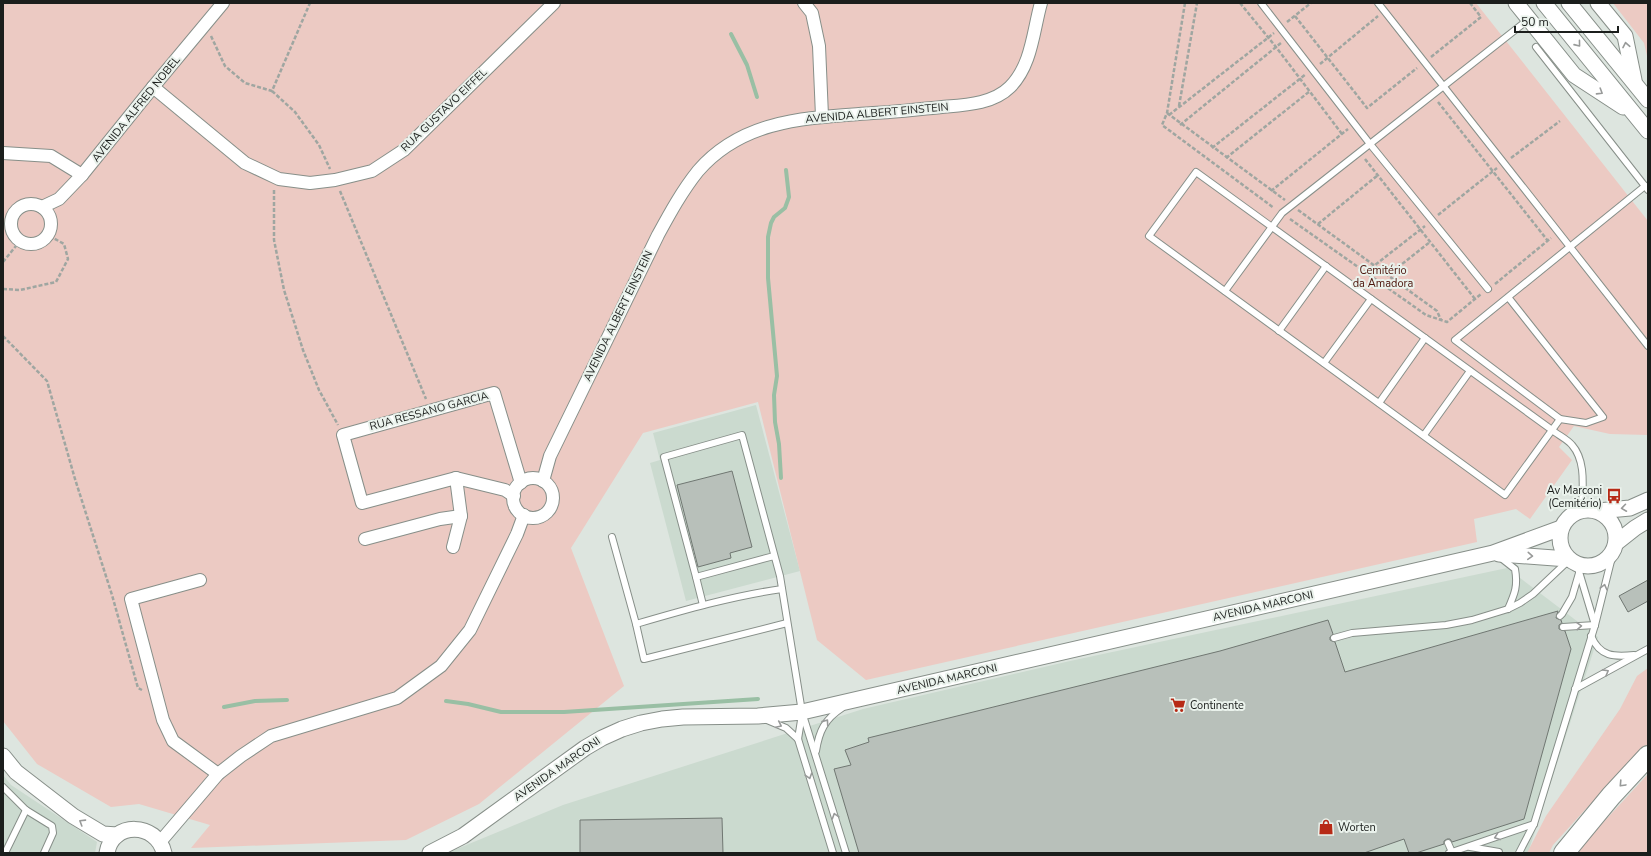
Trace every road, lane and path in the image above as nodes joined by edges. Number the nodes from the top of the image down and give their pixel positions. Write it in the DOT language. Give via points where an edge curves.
graph roads {
  1 [pos="223,3"];
  2 [pos="310,3"];
  3 [pos="554,3"];
  4 [pos="804,3"];
  5 [pos="1041,3"];
  6 [pos="1185,3"];
  7 [pos="1197,3"];
  8 [pos="1240,3"];
  9 [pos="1261,3"];
  10 [pos="1311,3"];
  11 [pos="1378,3"];
  12 [pos="1470,3"];
  13 [pos="1516,3"];
  14 [pos="1544,3"];
  15 [pos="1569,3"];
  16 [pos="1598,3"];
  17 [pos="1295,16"];
  18 [pos="1529,19"];
  19 [pos="205,24"];
  20 [pos="1280,28"];
  21 [pos="1288,37"];
  22 [pos="1268,38"];
  23 [pos="1276,47"];
  24 [pos="1536,47"];
  25 [pos="1425,62"];
  26 [pos="1569,79"];
  27 [pos="1634,83"];
  28 [pos="1444,86"];
  29 [pos="153,87"];
  30 [pos="272,91"];
  31 [pos="1310,91"];
  32 [pos="1432,95"];
  33 [pos="1648,100"];
  34 [pos="1179,106"];
  35 [pos="1168,114"];
  36 [pos="1634,114"];
  37 [pos="822,116"];
  38 [pos="1560,121"];
  39 [pos="1180,124"];
  40 [pos="1355,124"];
  41 [pos="1648,131"];
  42 [pos="1342,134"];
  43 [pos="1370,144"];
  44 [pos="1360,152"];
  45 [pos="3,153"];
  46 [pos="1226,158"];
  47 [pos="1504,163"];
  48 [pos="1493,172"];
  49 [pos="82,175"];
  50 [pos="1378,175"];
  51 [pos="274,177"];
  52 [pos="335,180"];
  53 [pos="1647,188"];
  54 [pos="1271,190"];
  55 [pos="1292,206"];
  56 [pos="42,207"];
  57 [pos="1282,213"];
  58 [pos="1432,220"];
  59 [pos="1318,224"];
  60 [pos="1272,226"];
  61 [pos="1420,230"];
  62 [pos="1558,232"];
  63 [pos="48,235"];
  64 [pos="20,241"];
  65 [pos="1548,241"];
  66 [pos="1430,242"];
  67 [pos="1570,247"];
  68 [pos="3,262"];
  69 [pos="1375,265"];
  70 [pos="1326,266"];
  71 [pos="1366,272"];
  72 [pos="1388,274"];
  73 [pos="3,289"];
  74 [pos="1488,289"];
  75 [pos="1225,291"];
  76 [pos="1508,297"];
  77 [pos="1371,299"];
  78 [pos="1475,299"];
  79 [pos="1442,320"];
  80 [pos="1279,331"];
  81 [pos="3,336"];
  82 [pos="1425,338"];
  83 [pos="1648,346"];
  84 [pos="1324,364"];
  85 [pos="1470,371"];
  86 [pos="1379,403"];
  87 [pos="431,410"];
  88 [pos="1560,419"];
  89 [pos="1552,430"];
  90 [pos="343,435"];
  91 [pos="1424,436"];
  92 [pos="456,478"];
  93 [pos="543,481"];
  94 [pos="521,483"];
  95 [pos="514,496"];
  96 [pos="1648,500"];
  97 [pos="1582,510"];
  98 [pos="1598,512"];
  99 [pos="524,515"];
  100 [pos="461,516"];
  101 [pos="1648,520"];
  102 [pos="1561,528"];
  103 [pos="612,537"];
  104 [pos="365,539"];
  105 [pos="1615,546"];
  106 [pos="453,547"];
  107 [pos="1493,554"];
  108 [pos="774,556"];
  109 [pos="1573,564"];
  110 [pos="696,577"];
  111 [pos="200,580"];
  112 [pos="782,589"];
  113 [pos="703,605"];
  114 [pos="1508,609"];
  115 [pos="1560,616"];
  116 [pos="787,623"];
  117 [pos="636,624"];
  118 [pos="1595,625"];
  119 [pos="1563,627"];
  120 [pos="1591,636"];
  121 [pos="1334,638"];
  122 [pos="1648,649"];
  123 [pos="1638,655"];
  124 [pos="1575,689"];
  125 [pos="156,695"];
  126 [pos="851,701"];
  127 [pos="802,712"];
  128 [pos="758,716"];
  129 [pos="798,739"];
  130 [pos="815,752"];
  131 [pos="3,756"];
  132 [pos="1648,756"];
  133 [pos="218,774"];
  134 [pos="3,787"];
  135 [pos="26,810"];
  136 [pos="1534,824"];
  137 [pos="118,835"];
  138 [pos="1448,843"];
  139 [pos="1469,847"];
  140 [pos="164,850"];
  141 [pos="5,853"];
  142 [pos="44,853"];
  143 [pos="107,853"];
  144 [pos="430,853"];
  145 [pos="833,853"];
  146 [pos="846,853"];
  147 [pos="1451,853"];
  148 [pos="1499,853"];
  149 [pos="1519,853"];
  150 [pos="1564,853"];
  1 -- 19 [label="street, AVENIDA ALFRED NOBEL"];
  2 -- 30 [label="path"];
  3 -- 52 [label="street, RUA GUSTAVO EIFFEL" via="404,150 372,171"];
  4 -- 37 [label="street" via="812,14 819,46"];
  5 -- 37 [label="street, AVENIDA ALBERT EINSTEIN" via="1026,63 1010,87 1000,95 959,105"];
  6 -- 35 [label="path"];
  7 -- 34 [label="path"];
  8 -- 22 [label="path"];
  9 -- 20 [label="lane"];
  10 -- 17 [label="path"];
  11 -- 25 [label="lane"];
  12 -- 25 [label="path" via="1481,17"];
  13 -- 18 [label="street"];
  14 -- 36 [label="street, one-way"];
  15 -- 27 [label="street"];
  27 -- 16 [label="street, one-way" via="1625,36"];
  17 -- 20 [label="path"];
  17 -- 25 [label="path" via="1367,108"];
  18 -- 26 [label="street"];
  18 -- 28 [label="lane"];
  19 -- 29 [label="street, AVENIDA ALFRED NOBEL"];
  19 -- 30 [label="path" via="225,66 245,83"];
  20 -- 21 [label="lane"];
  20 -- 22 [label="path"];
  21 -- 23 [label="path"];
  21 -- 40 [label="lane"];
  22 -- 23 [label="path"];
  22 -- 34 [label="path"];
  23 -- 31 [label="path"];
  23 -- 39 [label="path"];
  24 -- 26 [label="lane"];
  25 -- 28 [label="lane"];
  26 -- 36 [label="street, one-way"];
  26 -- 53 [label="lane"];
  27 -- 33 [label="street"];
  28 -- 32 [label="lane"];
  28 -- 47 [label="lane"];
  29 -- 49 [label="street, AVENIDA ALFRED NOBEL"];
  29 -- 51 [label="street, RUA GUSTAVO EIFFEL" via="245,163"];
  30 -- 52 [label="path" via="295,112 319,145"];
  31 -- 42 [label="path"];
  31 -- 46 [label="path"];
  32 -- 43 [label="lane"];
  32 -- 48 [label="path"];
  34 -- 35 [label="path"];
  35 -- 39 [label="path"];
  35 -- 57 [label="path" via="1162,125"];
  36 -- 41 [label="street"];
  37 -- 93 [label="street, AVENIDA ALBERT EINSTEIN" via="779,124 749,134 719,152 699,170 686,187 658,235 585,384 550,456"];
  38 -- 47 [label="path"];
  39 -- 46 [label="path"];
  40 -- 42 [label="path"];
  40 -- 43 [label="lane"];
  42 -- 54 [label="path"];
  43 -- 44 [label="lane"];
  43 -- 58 [label="lane"];
  44 -- 50 [label="path"];
  44 -- 55 [label="lane"];
  45 -- 49 [label="street" via="51,156"];
  46 -- 54 [label="path"];
  47 -- 48 [label="path"];
  47 -- 62 [label="lane"];
  48 -- 58 [label="path"];
  48 -- 65 [label="path"];
  49 -- 56 [label="street, AVENIDA ALFRED NOBEL" via="59,199"];
  50 -- 59 [label="path"];
  50 -- 61 [label="path"];
  51 -- 52 [label="street, RUA GUSTAVO EIFFEL" via="310,183"];
  51 -- 90 [label="path" via="274,240 284,290 319,390"];
  52 -- 87 [label="path"];
  53 -- 67 [label="lane"];
  54 -- 55 [label="path"];
  55 -- 57 [label="lane"];
  55 -- 59 [label="path"];
  56 -- 63 [label="street" via="47,211 52,223"];
  56 -- 64 [label="street" via="36,204 22,205 12,216 11,230"];
  57 -- 60 [label="lane"];
  57 -- 71 [label="path"];
  58 -- 61 [label="path"];
  58 -- 74 [label="lane"];
  59 -- 69 [label="path"];
  60 -- 70 [label="lane"];
  60 -- 75 [label="lane"];
  60 -- 75 [label="lane" via="1196,172 1149,236"];
  61 -- 66 [label="path"];
  61 -- 69 [label="path"];
  62 -- 65 [label="path"];
  62 -- 67 [label="lane"];
  63 -- 64 [label="street" via="38,243 26,244"];
  63 -- 73 [label="path" via="64,244 68,259 56,282 20,290"];
  64 -- 68 [label="path"];
  65 -- 74 [label="path"];
  66 -- 72 [label="path"];
  66 -- 78 [label="path"];
  67 -- 76 [label="lane"];
  67 -- 83 [label="lane"];
  69 -- 71 [label="path"];
  69 -- 72 [label="path"];
  70 -- 77 [label="lane"];
  70 -- 80 [label="lane"];
  71 -- 79 [label="path" via="1426,315"];
  72 -- 79 [label="path" via="1437,311"];
  74 -- 78 [label="path"];
  75 -- 80 [label="lane"];
  76 -- 88 [label="lane" via="1604,417 1586,423"];
  76 -- 88 [label="lane" via="1455,340"];
  77 -- 82 [label="lane"];
  77 -- 84 [label="lane"];
  78 -- 79 [label="path" via="1447,322"];
  80 -- 84 [label="lane"];
  81 -- 125 [label="path" via="47,381 138,688"];
  82 -- 85 [label="lane"];
  82 -- 86 [label="lane"];
  84 -- 86 [label="lane"];
  85 -- 89 [label="lane"];
  85 -- 91 [label="lane"];
  86 -- 91 [label="lane"];
  87 -- 90 [label="street, RUA RESSANO GARCIA"];
  87 -- 94 [label="street, RUA RESSANO GARCIA" via="494,393"];
  88 -- 89 [label="lane"];
  89 -- 91 [label="lane" via="1505,495"];
  89 -- 97 [label="lane" via="1572,446 1579,456 1582,472"];
  90 -- 92 [label="street" via="362,503"];
  92 -- 95 [label="street" via="505,490"];
  92 -- 100 [label="street"];
  93 -- 94 [label="street" via="532,478"];
  93 -- 99 [label="street" via="552,490 551,508 536,518"];
  94 -- 95 [label="street"];
  95 -- 99 [label="street" via="516,507"];
  96 -- 98 [label="street, one-way" via="1630,508"];
  97 -- 98 [label="street"];
  97 -- 102 [label="street" via="1573,514"];
  98 -- 105 [label="street" via="1611,522 1615,529"];
  99 -- 133 [label="street" via="470,630 441,666 397,698 271,736"];
  100 -- 104 [label="street"];
  100 -- 106 [label="street"];
  101 -- 105 [label="street"];
  102 -- 107 [label="street, AVENIDA MARCONI"];
  102 -- 109 [label="street" via="1559,536 1562,552"];
  103 -- 117 [label="lane"];
  105 -- 109 [label="street" via="1610,556 1595,566"];
  118 -- 105 [label="lane, one-way"];
  107 -- 109 [label="street, AVENIDA MARCONI, one-way"];
  107 -- 114 [label="lane" via="1515,569 1517,581"];
  107 -- 126 [label="street, AVENIDA MARCONI"];
  108 -- 110 [label="lane"];
  108 -- 110 [label="lane" via="742,435 664,456"];
  108 -- 112 [label="lane"];
  109 -- 114 [label="lane"];
  109 -- 115 [label="lane" via="1572,597"];
  109 -- 118 [label="lane"];
  110 -- 113 [label="lane"];
  111 -- 125 [label="street" via="131,599"];
  112 -- 113 [label="lane"];
  112 -- 116 [label="lane"];
  113 -- 117 [label="lane"];
  114 -- 121 [label="lane" via="1472,620 1352,633"];
  116 -- 117 [label="lane" via="644,659"];
  116 -- 127 [label="lane"];
  119 -- 118 [label="lane, one-way"];
  118 -- 120 [label="lane"];
  120 -- 123 [label="lane" via="1600,650 1608,655"];
  120 -- 124 [label="lane"];
  122 -- 123 [label="lane"];
  124 -- 123 [label="lane, one-way"];
  124 -- 136 [label="lane"];
  125 -- 133 [label="street" via="162,720 173,741"];
  126 -- 127 [label="street, AVENIDA MARCONI"];
  130 -- 126 [label="lane, one-way" via="819,733 826,721"];
  127 -- 128 [label="street, AVENIDA MARCONI"];
  127 -- 129 [label="lane"];
  127 -- 130 [label="lane"];
  128 -- 129 [label="lane, one-way" via="786,728"];
  128 -- 144 [label="street, AVENIDA MARCONI" via="662,719 641,722 622,729 585,748 463,836"];
  129 -- 145 [label="lane, one-way"];
  146 -- 130 [label="lane, one-way"];
  137 -- 131 [label="street, one-way" via="103,834 73,816 16,772"];
  132 -- 150 [label="highway, one-way"];
  133 -- 140 [label="street"];
  134 -- 135 [label="lane"];
  135 -- 141 [label="lane"];
  135 -- 142 [label="lane" via="52,826 53,833"];
  136 -- 139 [label="lane, one-way"];
  136 -- 149 [label="lane"];
  137 -- 140 [label="street" via="126,830 135,829 149,832"];
  137 -- 143 [label="street"];
  138 -- 147 [label="lane"];
  139 -- 147 [label="lane"];
  139 -- 148 [label="lane"];
}
